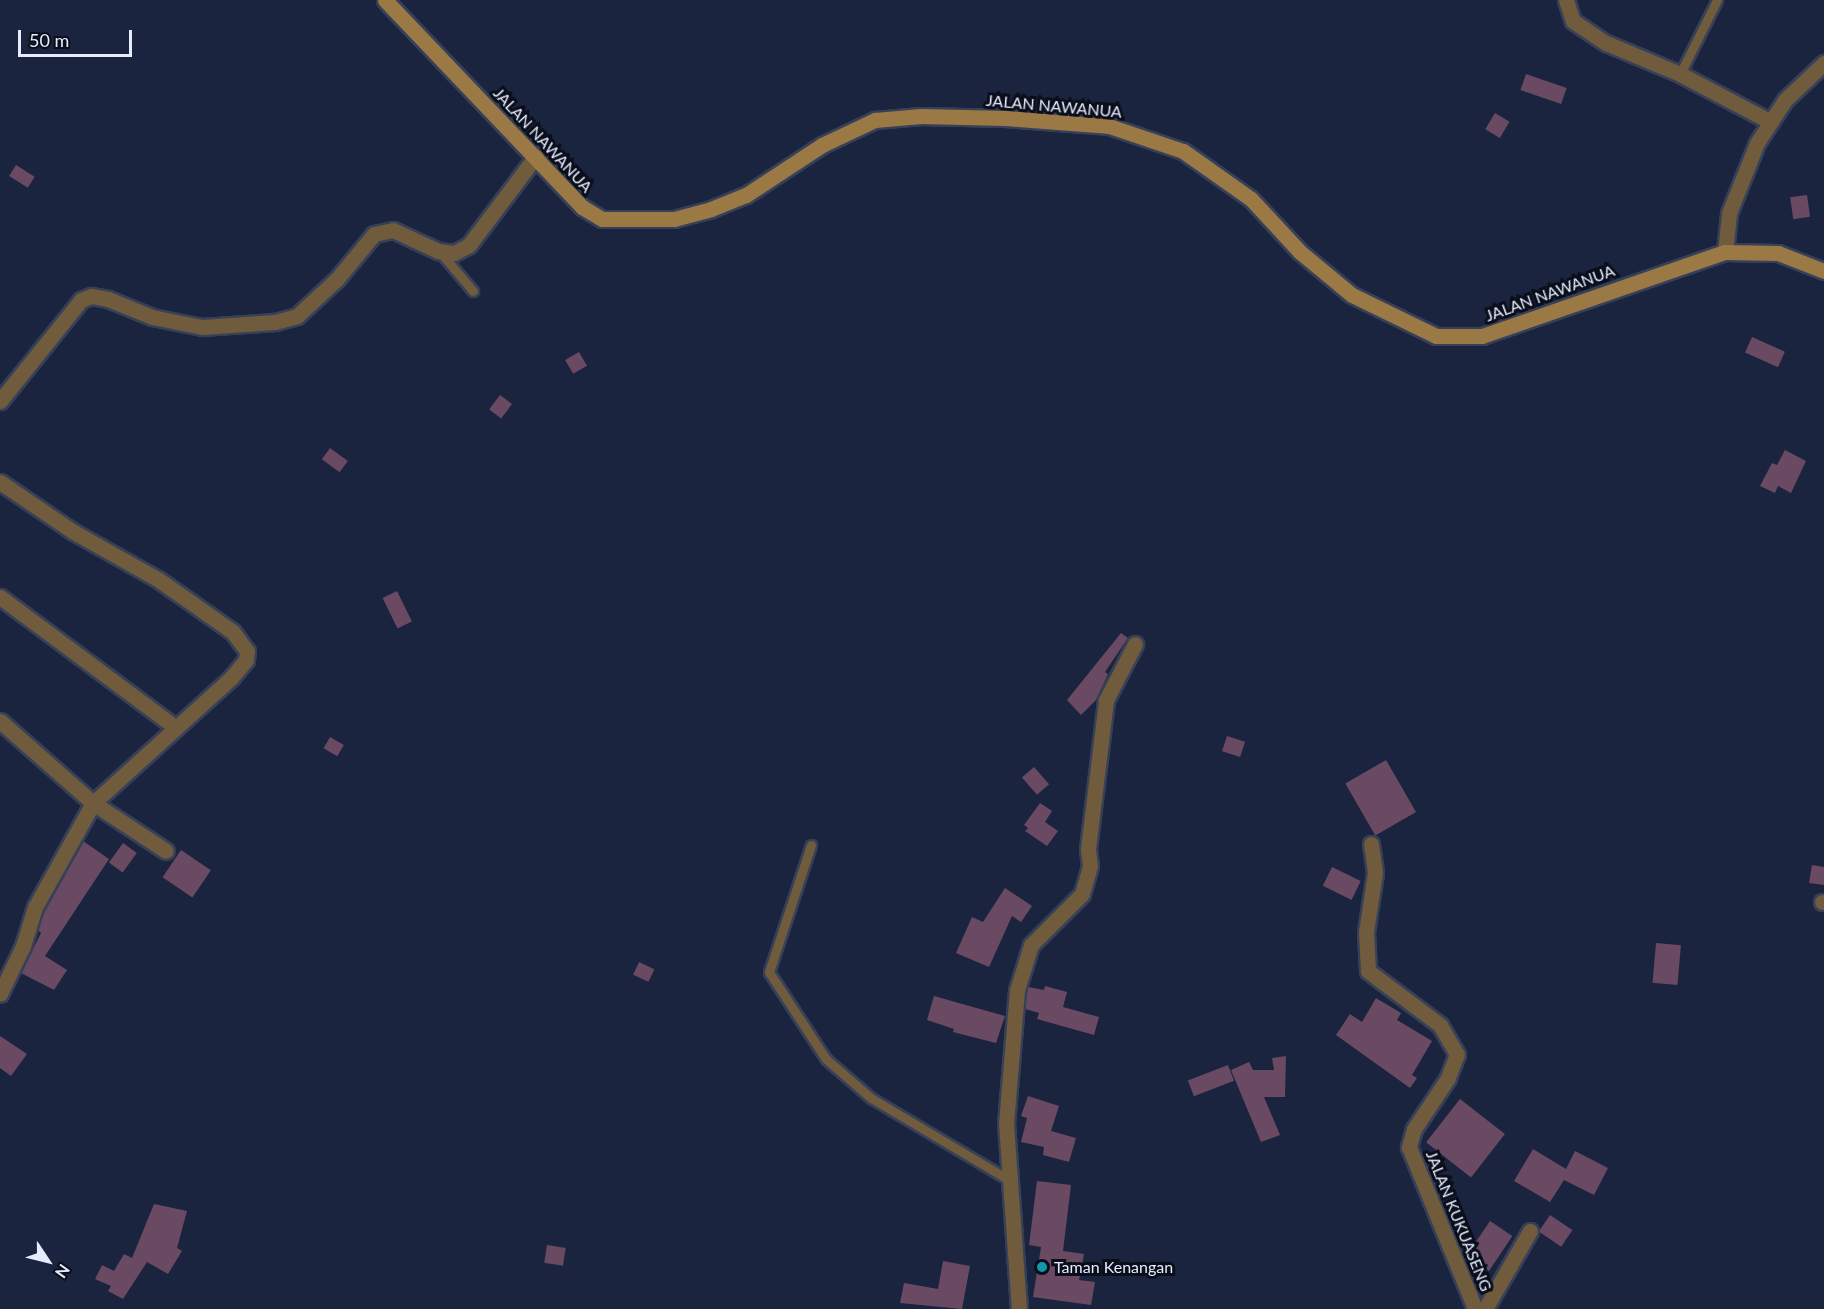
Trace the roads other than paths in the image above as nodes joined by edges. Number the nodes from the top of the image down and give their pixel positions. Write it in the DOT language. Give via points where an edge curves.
graph roads {
  1 [pos="385,0"];
  2 [pos="1566,0"];
  3 [pos="1717,0"];
  4 [pos="1824,63"];
  5 [pos="1680,74"];
  6 [pos="1770,121"];
  7 [pos="536,156"];
  8 [pos="438,251"];
  9 [pos="1725,252"];
  10 [pos="1824,271"];
  11 [pos="473,291"];
  12 [pos="0,401"];
  13 [pos="0,482"];
  14 [pos="0,597"];
  15 [pos="1135,644"];
  16 [pos="0,721"];
  17 [pos="175,727"];
  18 [pos="93,803"];
  19 [pos="1371,844"];
  20 [pos="811,845"];
  21 [pos="166,851"];
  22 [pos="0,994"];
  23 [pos="1008,1180"];
  24 [pos="1530,1231"];
  25 [pos="1019,1309"];
  26 [pos="1475,1309"];
  27 [pos="1485,1309"];
  1 -- 7 [label="street, JALAN NAWANUA"];
  2 -- 5 [label="street" via="1573,21 1606,43"];
  3 -- 5 [label="lane"];
  4 -- 6 [label="street" via="1785,100"];
  5 -- 6 [label="street"];
  6 -- 9 [label="street" via="1744,171 1729,213"];
  7 -- 8 [label="street" via="469,246 454,253"];
  7 -- 9 [label="street, JALAN NAWANUA" via="582,207 602,219 674,219 746,195 822,145 875,120 921,116 1109,126 1183,151 1221,174 1251,199 1300,252 1352,296 1410,327 1456,339 1482,336 1546,317 1658,273"];
  8 -- 11 [label="lane"];
  8 -- 12 [label="street" via="393,230 374,234 313,304 297,316 275,322 178,324 92,296 73,308"];
  9 -- 10 [label="street, JALAN NAWANUA" via="1778,253"];
  13 -- 17 [label="street" via="72,531 159,580 243,642 246,660"];
  14 -- 17 [label="street"];
  15 -- 23 [label="street" via="1106,700 1088,849 1090,866 1082,894 1031,945 1017,990 1006,1124"];
  16 -- 18 [label="street"];
  17 -- 18 [label="street"];
  18 -- 21 [label="street"];
  18 -- 22 [label="street" via="38,900 23,946"];
  19 -- 26 [label="street, JALAN KUKUASENG" via="1375,873 1366,932 1368,971 1440,1025 1457,1054 1448,1078 1414,1129 1409,1147"];
  20 -- 23 [label="lane" via="769,972 826,1059 871,1098"];
  23 -- 25 [label="street"];
  24 -- 27 [label="street"];
}
